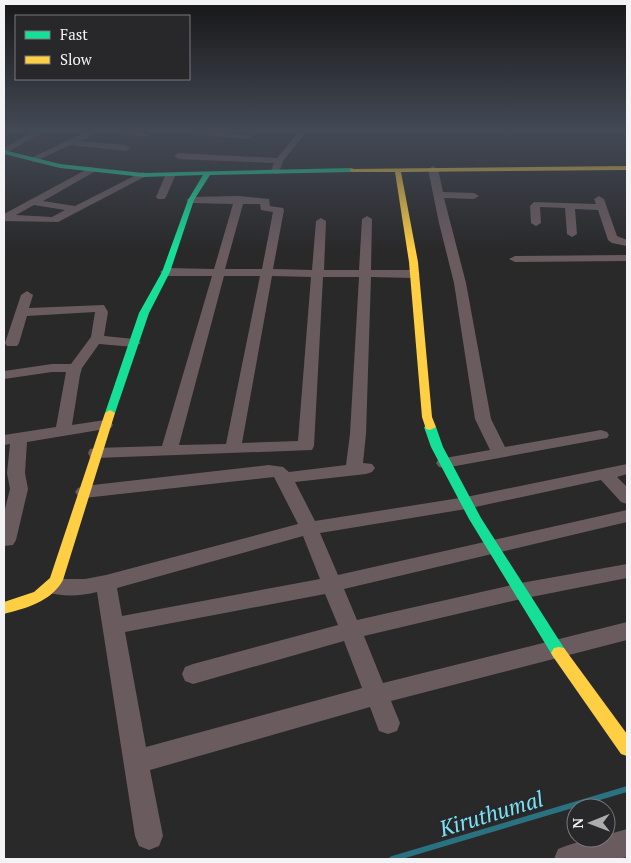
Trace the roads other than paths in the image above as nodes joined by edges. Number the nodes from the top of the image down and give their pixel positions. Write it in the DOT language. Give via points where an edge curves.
graph roads {
  1 [pos="91,170"];
  2 [pos="94,170"];
  3 [pos="387,170"];
  4 [pos="398,170"];
  5 [pos="433,170"];
  6 [pos="275,173"];
  7 [pos="143,175"];
  8 [pos="207,175"];
  9 [pos="170,176"];
  10 [pos="439,195"];
  11 [pos="474,196"];
  12 [pos="161,197"];
  13 [pos="239,199"];
  14 [pos="191,200"];
  15 [pos="32,202"];
  16 [pos="570,205"];
  17 [pos="77,209"];
  18 [pos="5,218"];
  19 [pos="367,219"];
  20 [pos="321,221"];
  21 [pos="536,223"];
  22 [pos="572,234"];
  23 [pos="627,243"];
  24 [pos="627,258"];
  25 [pos="515,259"];
  26 [pos="166,272"];
  27 [pos="218,272"];
  28 [pos="267,273"];
  29 [pos="317,273"];
  30 [pos="365,274"];
  31 [pos="414,274"];
  32 [pos="27,295"];
  33 [pos="22,312"];
  34 [pos="96,338"];
  35 [pos="134,343"];
  36 [pos="12,344"];
  37 [pos="75,368"];
  38 [pos="4,375"];
  39 [pos="105,425"];
  40 [pos="63,431"];
  41 [pos="601,435"];
  42 [pos="12,438"];
  43 [pos="233,448"];
  44 [pos="168,451"];
  45 [pos="96,453"];
  46 [pos="500,453"];
  47 [pos="444,463"];
  48 [pos="627,470"];
  49 [pos="605,474"];
  50 [pos="285,478"];
  51 [pos="84,492"];
  52 [pos="627,498"];
  53 [pos="466,503"];
  54 [pos="627,516"];
  55 [pos="308,528"];
  56 [pos="6,540"];
  57 [pos="494,546"];
  58 [pos="627,571"];
  59 [pos="106,583"];
  60 [pos="330,585"];
  61 [pos="53,587"];
  62 [pos="521,591"];
  63 [pos="4,608"];
  64 [pos="113,626"];
  65 [pos="349,631"];
  66 [pos="627,631"];
  67 [pos="555,647"];
  68 [pos="193,674"];
  69 [pos="375,694"];
  70 [pos="388,723"];
  71 [pos="627,748"];
  72 [pos="136,762"];
  73 [pos="149,836"];
  74 [pos="627,843"];
  75 [pos="568,859"];
  1 -- 15 [label="street"];
  2 -- 7 [label="street"];
  3 -- 6 [label="street"];
  4 -- 31 [label="street"];
  5 -- 10 [label="street"];
  6 -- 8 [label="street"];
  7 -- 9 [label="street"];
  7 -- 17 [label="street"];
  8 -- 9 [label="street"];
  8 -- 14 [label="street"];
  9 -- 12 [label="street"];
  10 -- 11 [label="street"];
  10 -- 46 [label="street" via="460,283 484,419"];
  13 -- 14 [label="street"];
  13 -- 27 [label="street"];
  13 -- 28 [label="street" via="265,201 265,208 279,210"];
  14 -- 26 [label="street"];
  15 -- 17 [label="street"];
  15 -- 18 [label="street"];
  16 -- 21 [label="street" via="538,204 535,206"];
  16 -- 22 [label="street"];
  16 -- 23 [label="street" via="601,203 612,238"];
  17 -- 18 [label="street" via="51,220"];
  19 -- 30 [label="street"];
  20 -- 29 [label="street"];
  24 -- 25 [label="street"];
  26 -- 27 [label="street"];
  26 -- 35 [label="street" via="144,313"];
  27 -- 28 [label="street"];
  27 -- 44 [label="street"];
  28 -- 29 [label="street"];
  28 -- 43 [label="street"];
  29 -- 30 [label="street"];
  29 -- 43 [label="street" via="306,446"];
  30 -- 31 [label="street"];
  30 -- 50 [label="street" via="358,434 360,469"];
  31 -- 47 [label="street" via="420,310 427,417"];
  32 -- 33 [label="street"];
  33 -- 34 [label="street" via="99,308 102,312"];
  33 -- 36 [label="street"];
  34 -- 35 [label="street"];
  34 -- 37 [label="street"];
  35 -- 39 [label="street"];
  37 -- 38 [label="street"];
  37 -- 40 [label="street"];
  39 -- 40 [label="street"];
  39 -- 45 [label="street"];
  40 -- 42 [label="street"];
  41 -- 46 [label="street"];
  42 -- 56 [label="street" via="19,489"];
  43 -- 44 [label="street"];
  44 -- 45 [label="street"];
  45 -- 51 [label="street"];
  46 -- 47 [label="street"];
  47 -- 53 [label="street"];
  48 -- 49 [label="street"];
  49 -- 52 [label="street"];
  49 -- 53 [label="street"];
  50 -- 51 [label="street" via="277,471 269,471"];
  50 -- 55 [label="street"];
  51 -- 61 [label="street"];
  53 -- 55 [label="street"];
  53 -- 57 [label="street"];
  54 -- 57 [label="street"];
  55 -- 59 [label="street"];
  55 -- 60 [label="street"];
  57 -- 60 [label="street"];
  57 -- 62 [label="street"];
  58 -- 62 [label="street"];
  59 -- 61 [label="street"];
  59 -- 64 [label="street"];
  60 -- 64 [label="street"];
  60 -- 65 [label="street"];
  61 -- 63 [label="street" via="42,596"];
  62 -- 65 [label="street"];
  62 -- 67 [label="street"];
  64 -- 72 [label="street"];
  65 -- 68 [label="street"];
  65 -- 69 [label="street"];
  66 -- 67 [label="street"];
  67 -- 69 [label="street"];
  67 -- 71 [label="street"];
  69 -- 70 [label="street"];
  69 -- 72 [label="street"];
  72 -- 73 [label="street"];
  74 -- 75 [label="street"];
}
